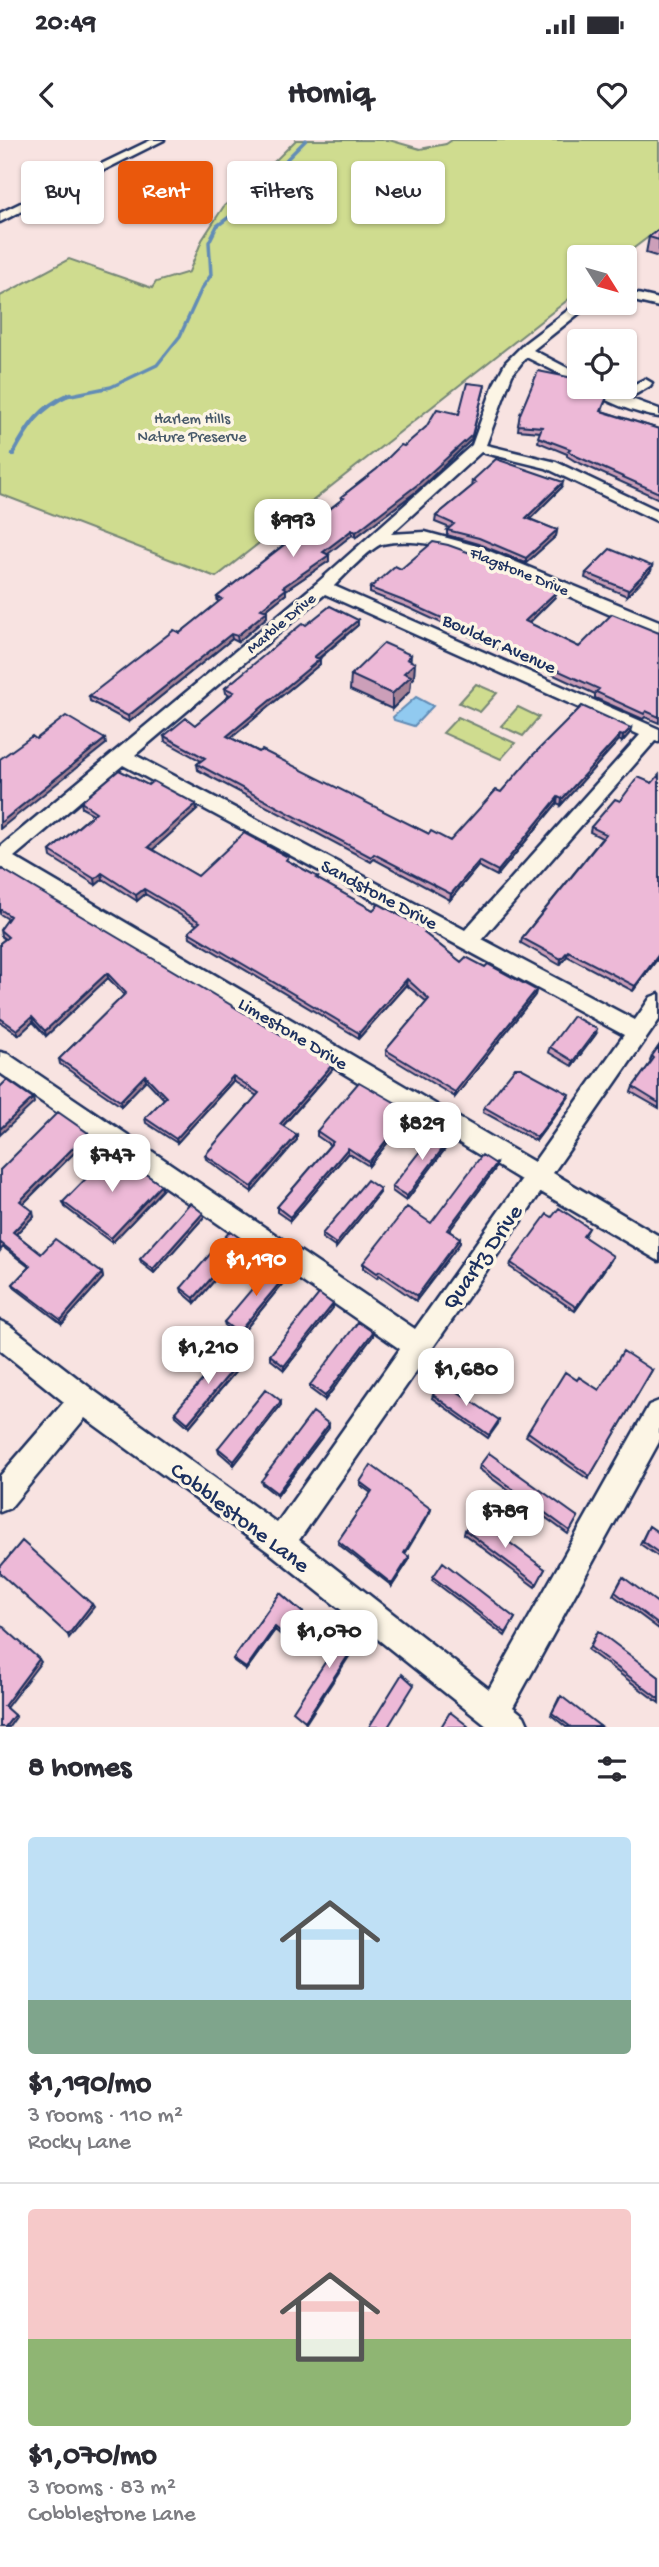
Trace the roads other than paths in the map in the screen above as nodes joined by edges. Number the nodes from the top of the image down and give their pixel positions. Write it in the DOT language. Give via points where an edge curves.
graph roads {
  1 [pos="159,140"];
  2 [pos="0,218"];
  3 [pos="637,298"];
  4 [pos="659,303"];
  5 [pos="571,315"];
  6 [pos="525,351"];
  7 [pos="567,373"];
  8 [pos="645,383"];
  9 [pos="637,387"];
  10 [pos="616,399"];
  11 [pos="659,412"];
  12 [pos="478,447"];
  13 [pos="659,517"];
  14 [pos="376,540"];
  15 [pos="323,587"];
  16 [pos="659,627"];
  17 [pos="655,735"];
  18 [pos="121,756"];
  19 [pos="0,858"];
  20 [pos="470,940"];
  21 [pos="659,1003"];
  22 [pos="638,1032"];
  23 [pos="0,1061"];
  24 [pos="537,1177"];
  25 [pos="659,1250"];
  26 [pos="0,1334"];
  27 [pos="418,1346"];
  28 [pos="83,1400"];
  29 [pos="659,1415"];
  30 [pos="0,1498"];
  31 [pos="280,1543"];
  32 [pos="503,1719"];
  1 -- 2 [label="street"];
  3 -- 4 [label="street"];
  5 -- 6 [label="street, Marble Drive"];
  6 -- 7 [label="street"];
  6 -- 12 [label="street, Marble Drive" via="505,374"];
  8 -- 9 [label="street"];
  10 -- 11 [label="street"];
  12 -- 13 [label="street" via="551,465"];
  12 -- 14 [label="street, Marble Drive"];
  14 -- 15 [label="street, Marble Drive"];
  14 -- 16 [label="street, Flagstone Drive" via="425,537 471,549"];
  15 -- 17 [label="street, Boulder Avenue"];
  15 -- 18 [label="street, Marble Drive"];
  17 -- 20 [label="street"];
  18 -- 19 [label="street, Marble Drive"];
  18 -- 20 [label="street, Sandstone Drive"];
  19 -- 24 [label="street, Limestone Drive"];
  20 -- 22 [label="street, Sandstone Drive"];
  21 -- 22 [label="street, Quartz Drive"];
  22 -- 24 [label="street, Quartz Drive"];
  23 -- 27 [label="street"];
  24 -- 25 [label="street, Limestone Drive"];
  24 -- 27 [label="street, Quartz Drive"];
  26 -- 28 [label="street, Cobblestone Lane"];
  27 -- 31 [label="street, Quartz Drive"];
  28 -- 30 [label="street"];
  28 -- 31 [label="street, Cobblestone Lane"];
  29 -- 32 [label="street"];
  31 -- 32 [label="street, Cobblestone Lane"];
}
